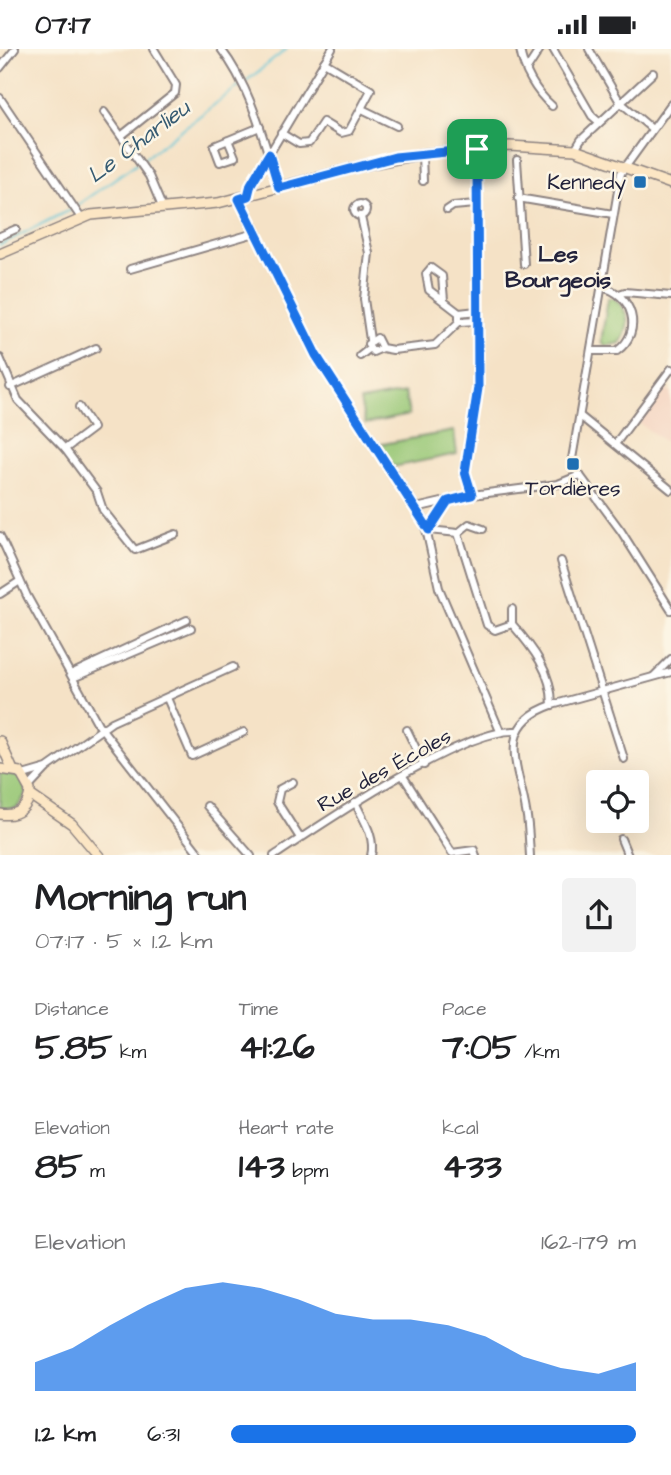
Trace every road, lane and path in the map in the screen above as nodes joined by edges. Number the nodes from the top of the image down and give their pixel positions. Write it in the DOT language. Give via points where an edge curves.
graph roads {
  1 [pos="15,49"];
  2 [pos="167,49"];
  3 [pos="221,49"];
  4 [pos="332,49"];
  5 [pos="520,49"];
  6 [pos="540,49"];
  7 [pos="553,49"];
  8 [pos="589,49"];
  9 [pos="157,52"];
  10 [pos="324,62"];
  11 [pos="0,68"];
  12 [pos="527,69"];
  13 [pos="653,73"];
  14 [pos="0,99"];
  15 [pos="620,102"];
  16 [pos="671,104"];
  17 [pos="552,106"];
  18 [pos="362,109"];
  19 [pos="104,112"];
  20 [pos="599,122"];
  21 [pos="397,126"];
  22 [pos="260,127"];
  23 [pos="652,129"];
  24 [pos="281,133"];
  25 [pos="121,136"];
  26 [pos="229,140"];
  27 [pos="477,149"];
  28 [pos="575,150"];
  29 [pos="269,154"];
  30 [pos="422,154"];
  31 [pos="517,160"];
  32 [pos="624,165"];
  33 [pos="423,181"];
  34 [pos="671,184"];
  35 [pos="279,188"];
  36 [pos="244,198"];
  37 [pos="518,198"];
  38 [pos="477,204"];
  39 [pos="163,209"];
  40 [pos="447,210"];
  41 [pos="613,214"];
  42 [pos="361,217"];
  43 [pos="81,218"];
  44 [pos="16,229"];
  45 [pos="255,233"];
  46 [pos="0,236"];
  47 [pos="1,252"];
  48 [pos="524,264"];
  49 [pos="130,269"];
  50 [pos="601,287"];
  51 [pos="619,295"];
  52 [pos="671,296"];
  53 [pos="444,300"];
  54 [pos="477,311"];
  55 [pos="459,313"];
  56 [pos="477,321"];
  57 [pos="459,322"];
  58 [pos="370,340"];
  59 [pos="96,348"];
  60 [pos="382,348"];
  61 [pos="369,349"];
  62 [pos="591,351"];
  63 [pos="360,356"];
  64 [pos="0,358"];
  65 [pos="671,369"];
  66 [pos="662,380"];
  67 [pos="671,386"];
  68 [pos="10,387"];
  69 [pos="79,407"];
  70 [pos="580,416"];
  71 [pos="616,443"];
  72 [pos="65,449"];
  73 [pos="580,475"];
  74 [pos="671,490"];
  75 [pos="472,495"];
  76 [pos="448,501"];
  77 [pos="416,508"];
  78 [pos="483,529"];
  79 [pos="429,530"];
  80 [pos="458,533"];
  81 [pos="177,534"];
  82 [pos="0,536"];
  83 [pos="561,561"];
  84 [pos="20,581"];
  85 [pos="0,594"];
  86 [pos="512,609"];
  87 [pos="671,610"];
  88 [pos="187,620"];
  89 [pos="512,624"];
  90 [pos="191,628"];
  91 [pos="671,659"];
  92 [pos="233,667"];
  93 [pos="671,672"];
  94 [pos="72,676"];
  95 [pos="653,677"];
  96 [pos="602,691"];
  97 [pos="167,698"];
  98 [pos="552,705"];
  99 [pos="102,730"];
  100 [pos="407,730"];
  101 [pos="500,731"];
  102 [pos="517,731"];
  103 [pos="244,732"];
  104 [pos="0,741"];
  105 [pos="624,759"];
  106 [pos="0,761"];
  107 [pos="424,765"];
  108 [pos="12,768"];
  109 [pos="47,768"];
  110 [pos="0,769"];
  111 [pos="23,775"];
  112 [pos="403,776"];
  113 [pos="293,782"];
  114 [pos="30,790"];
  115 [pos="355,802"];
  116 [pos="207,806"];
  117 [pos="24,808"];
  118 [pos="53,813"];
  119 [pos="0,814"];
  120 [pos="300,838"];
  121 [pos="621,839"];
  122 [pos="467,851"];
  123 [pos="98,855"];
  124 [pos="200,855"];
  125 [pos="250,855"];
  126 [pos="275,855"];
  127 [pos="371,855"];
  128 [pos="460,855"];
  129 [pos="476,855"];
  130 [pos="530,855"];
  131 [pos="628,855"];
  1 -- 11 [label="street"];
  2 -- 9 [label="street"];
  3 -- 22 [label="street"];
  4 -- 10 [label="street"];
  5 -- 12 [label="street"];
  6 -- 12 [label="street"];
  7 -- 20 [label="street"];
  8 -- 15 [label="street"];
  9 -- 25 [label="street" via="176,85 175,93"];
  10 -- 18 [label="street" via="371,90"];
  10 -- 24 [label="street"];
  12 -- 17 [label="street" via="540,96"];
  13 -- 15 [label="street"];
  14 -- 43 [label="street"];
  15 -- 20 [label="street"];
  15 -- 23 [label="street"];
  16 -- 23 [label="street"];
  18 -- 21 [label="street"];
  18 -- 24 [label="street" via="349,131 341,134 323,122 309,143 299,144"];
  19 -- 25 [label="street"];
  20 -- 28 [label="street"];
  22 -- 26 [label="street"];
  22 -- 29 [label="street"];
  23 -- 32 [label="street"];
  24 -- 29 [label="street"];
  25 -- 39 [label="street"];
  27 -- 28 [label="main road"];
  27 -- 30 [label="main road"];
  27 -- 38 [label="street"];
  28 -- 32 [label="main road"];
  29 -- 35 [label="street"];
  29 -- 36 [label="street"];
  30 -- 33 [label="street"];
  30 -- 35 [label="main road"];
  31 -- 37 [label="street"];
  32 -- 34 [label="main road"];
  32 -- 41 [label="street"];
  35 -- 36 [label="main road"];
  36 -- 39 [label="main road"];
  36 -- 45 [label="street"];
  37 -- 41 [label="street"];
  37 -- 48 [label="street"];
  38 -- 40 [label="street"];
  38 -- 54 [label="street"];
  39 -- 43 [label="main road"];
  41 -- 50 [label="street"];
  42 -- 58 [label="street" via="369,253 363,299"];
  43 -- 47 [label="main road"];
  44 -- 46 [label="street"];
  45 -- 49 [label="street"];
  45 -- 77 [label="street" via="328,375"];
  50 -- 51 [label="street"];
  50 -- 62 [label="street"];
  51 -- 52 [label="street"];
  51 -- 62 [label="street" via="634,324 629,340 617,351"];
  53 -- 53 [label="street" via="442,276 431,268 426,274 429,290"];
  53 -- 55 [label="street"];
  54 -- 55 [label="street"];
  54 -- 56 [label="street"];
  55 -- 57 [label="street"];
  56 -- 57 [label="street"];
  56 -- 75 [label="street" via="478,388 465,472"];
  57 -- 60 [label="street" via="435,345"];
  58 -- 60 [label="street" via="377,338"];
  58 -- 61 [label="street"];
  59 -- 68 [label="street"];
  60 -- 61 [label="street"];
  61 -- 63 [label="street"];
  62 -- 70 [label="street"];
  64 -- 68 [label="street"];
  65 -- 66 [label="street"];
  66 -- 67 [label="street"];
  66 -- 71 [label="street"];
  68 -- 72 [label="street"];
  69 -- 72 [label="street" via="93,428"];
  70 -- 71 [label="street"];
  70 -- 73 [label="street" via="572,454"];
  71 -- 74 [label="street"];
  72 -- 81 [label="street" via="135,551"];
  73 -- 75 [label="street" via="558,484"];
  73 -- 87 [label="street"];
  75 -- 76 [label="street"];
  76 -- 77 [label="street"];
  76 -- 79 [label="street"];
  77 -- 79 [label="street"];
  78 -- 80 [label="street" via="469,524"];
  79 -- 80 [label="street"];
  79 -- 101 [label="street" via="439,588"];
  80 -- 89 [label="street" via="487,625 495,630"];
  82 -- 84 [label="street"];
  83 -- 96 [label="street"];
  84 -- 85 [label="street"];
  84 -- 94 [label="street"];
  86 -- 89 [label="street"];
  88 -- 94 [label="street"];
  89 -- 98 [label="street" via="537,652 552,689"];
  90 -- 94 [label="street"];
  91 -- 95 [label="street"];
  92 -- 97 [label="street"];
  93 -- 95 [label="street"];
  94 -- 99 [label="street"];
  95 -- 96 [label="street"];
  96 -- 98 [label="street"];
  96 -- 105 [label="street"];
  97 -- 99 [label="street"];
  97 -- 103 [label="street" via="192,756"];
  98 -- 102 [label="street" via="534,711"];
  99 -- 109 [label="street"];
  99 -- 124 [label="street"];
  100 -- 107 [label="street"];
  101 -- 102 [label="street, Rue des Écoles"];
  101 -- 107 [label="street, Rue des Écoles"];
  102 -- 130 [label="street" via="513,750 527,813"];
  104 -- 106 [label="main road"];
  104 -- 108 [label="main road"];
  107 -- 112 [label="street, Rue des Écoles"];
  108 -- 110 [label="main road"];
  108 -- 111 [label="main road"];
  109 -- 111 [label="street"];
  109 -- 114 [label="street"];
  111 -- 114 [label="main road"];
  112 -- 115 [label="street, Rue des Écoles"];
  112 -- 122 [label="street" via="452,853"];
  113 -- 120 [label="street" via="280,789 277,803"];
  114 -- 117 [label="main road"];
  114 -- 118 [label="main road"];
  115 -- 120 [label="street, Rue des Écoles"];
  115 -- 127 [label="street" via="369,830"];
  116 -- 125 [label="street"];
  117 -- 118 [label="main road"];
  117 -- 119 [label="main road" via="15,814"];
  118 -- 123 [label="main road" via="78,829"];
  120 -- 126 [label="street, Rue des Écoles"];
  121 -- 131 [label="street"];
  122 -- 128 [label="street"];
  122 -- 129 [label="street" via="474,850"];
}
